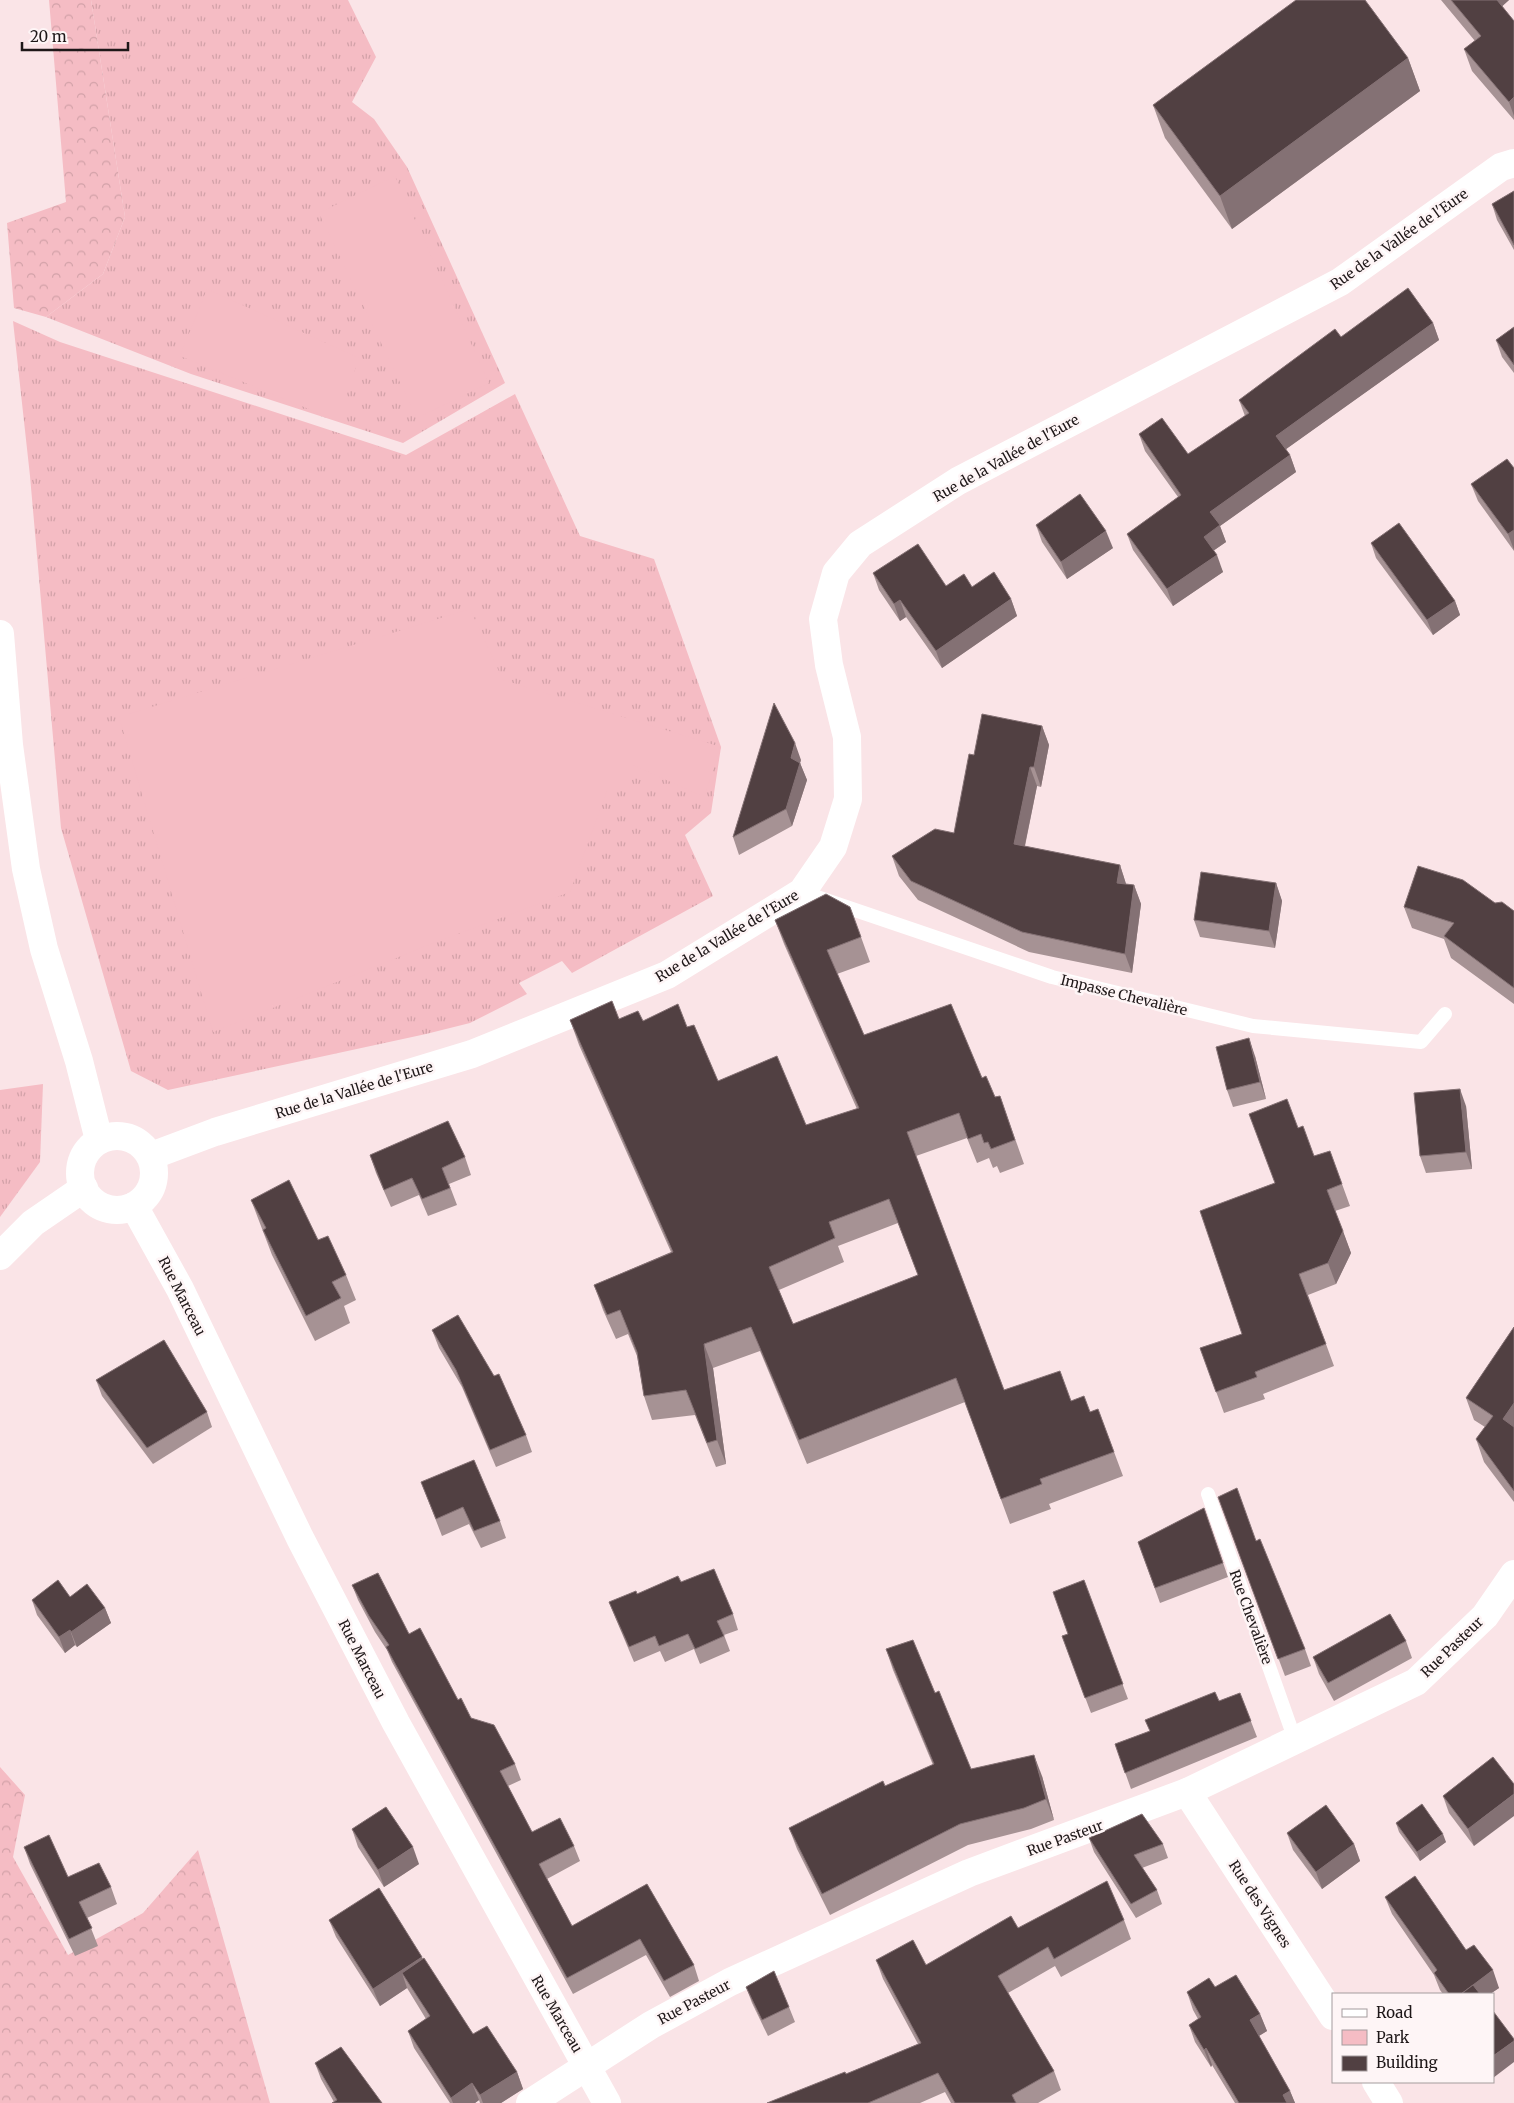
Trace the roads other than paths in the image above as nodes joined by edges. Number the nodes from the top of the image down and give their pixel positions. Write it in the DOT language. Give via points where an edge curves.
graph roads {
  1 [pos="1514,162"];
  2 [pos="0,634"];
  3 [pos="802,892"];
  4 [pos="1445,1014"];
  5 [pos="99,1140"];
  6 [pos="151,1156"];
  7 [pos="84,1188"];
  8 [pos="134,1206"];
  9 [pos="0,1256"];
  10 [pos="1208,1494"];
  11 [pos="1514,1574"];
  12 [pos="1295,1740"];
  13 [pos="1187,1792"];
  14 [pos="1332,2014"];
  15 [pos="586,2066"];
  16 [pos="1377,2083"];
  17 [pos="530,2103"];
  18 [pos="607,2103"];
  19 [pos="1389,2103"];
  1 -- 3 [label="street, Rue de la Vallée de l'Eure" via="1500,167 1340,282 958,481 860,544 836,573 823,619 829,665 847,737 848,799 833,847"];
  2 -- 5 [label="street" via="9,745 26,869 44,950 79,1061"];
  3 -- 4 [label="lane, Impasse Chevalière" via="1052,977 1253,1026 1421,1042"];
  3 -- 6 [label="street, Rue de la Vallée de l'Eure" via="667,974 472,1054 215,1132"];
  5 -- 6 [label="street" via="110,1136 128,1137 144,1146"];
  5 -- 7 [label="street" via="84,1156 81,1166"];
  6 -- 8 [label="street" via="154,1179 147,1195"];
  7 -- 8 [label="street" via="100,1205 123,1210"];
  7 -- 9 [label="street" via="34,1223"];
  8 -- 15 [label="street, Rue Marceau" via="180,1289 300,1538 396,1724"];
  10 -- 12 [label="lane, Rue Chevalière"];
  11 -- 12 [label="street, Rue Pasteur" via="1485,1616 1416,1682"];
  12 -- 13 [label="street, Rue Pasteur"];
  13 -- 14 [label="street, Rue des Vignes"];
  13 -- 15 [label="street, Rue Pasteur" via="970,1873 730,1982 651,2025"];
  15 -- 17 [label="street, Rue Pasteur"];
  15 -- 18 [label="street, Rue Marceau"];
  16 -- 19 [label="street"];
}
